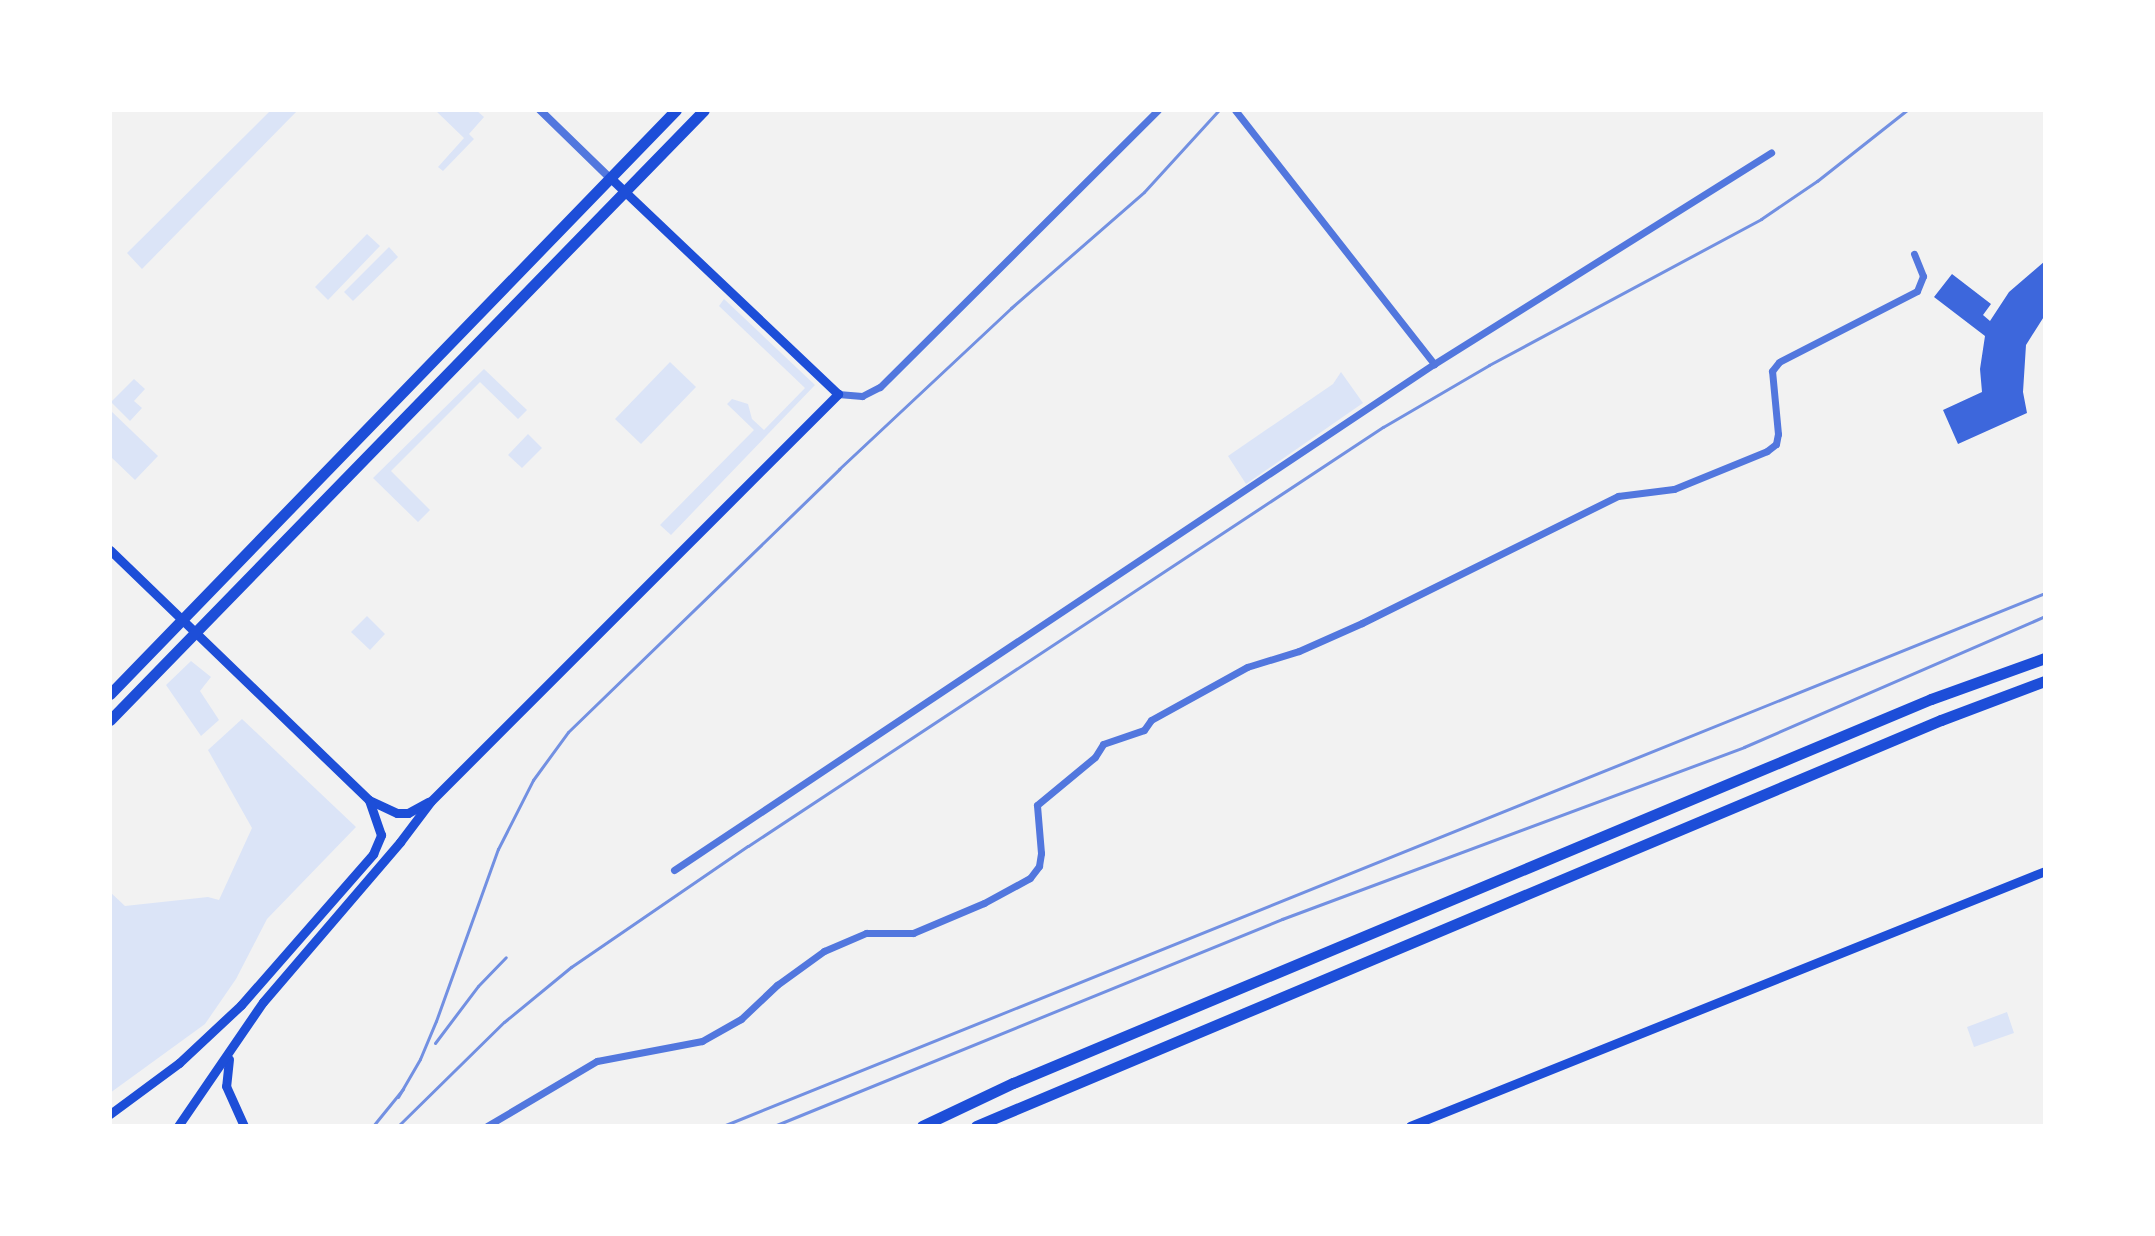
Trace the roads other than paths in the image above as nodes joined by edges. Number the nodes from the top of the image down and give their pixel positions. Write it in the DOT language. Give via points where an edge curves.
graph roads {
  1 [pos="540,110"];
  2 [pos="676,110"];
  3 [pos="704,110"];
  4 [pos="1158,110"];
  5 [pos="1235,110"];
  6 [pos="1771,153"];
  7 [pos="610,178"];
  8 [pos="624,192"];
  9 [pos="1914,254"];
  10 [pos="1434,364"];
  11 [pos="838,394"];
  12 [pos="110,550"];
  13 [pos="183,618"];
  14 [pos="197,633"];
  15 [pos="2045,658"];
  16 [pos="2045,681"];
  17 [pos="110,694"];
  18 [pos="110,720"];
  19 [pos="369,800"];
  20 [pos="431,801"];
  21 [pos="674,870"];
  22 [pos="2045,871"];
  23 [pos="233,1048"];
  24 [pos="110,1114"];
  25 [pos="178,1126"];
  26 [pos="244,1126"];
  27 [pos="487,1126"];
  28 [pos="922,1126"];
  29 [pos="976,1126"];
  30 [pos="1410,1126"];
  1 -- 7 [label="street"];
  2 -- 7 [label="main road"];
  3 -- 8 [label="main road"];
  4 -- 11 [label="street" via="880,387 862,396"];
  5 -- 10 [label="street"];
  6 -- 10 [label="street"];
  7 -- 8 [label="main road"];
  7 -- 13 [label="main road"];
  8 -- 11 [label="main road"];
  8 -- 14 [label="main road"];
  9 -- 27 [label="street" via="1923,276 1917,291 1779,362 1772,371 1778,434 1767,451 1674,489 1618,496 1362,623 1247,667 1151,720 1144,730 1103,744 1095,757 1037,805 1041,853 1030,878 913,933 866,933 824,951 741,1019 702,1041 597,1061"];
  10 -- 21 [label="street"];
  11 -- 20 [label="main road"];
  12 -- 13 [label="main road"];
  13 -- 14 [label="main road"];
  13 -- 17 [label="main road"];
  14 -- 18 [label="main road"];
  14 -- 19 [label="main road"];
  15 -- 28 [label="main road" via="1931,699 1013,1083"];
  16 -- 29 [label="main road"];
  19 -- 20 [label="main road" via="397,813"];
  19 -- 24 [label="main road" via="381,835 373,854 241,1005 179,1063"];
  20 -- 23 [label="main road" via="283,977"];
  22 -- 30 [label="main road"];
  23 -- 25 [label="main road"];
  23 -- 26 [label="main road" via="226,1086"];
}
